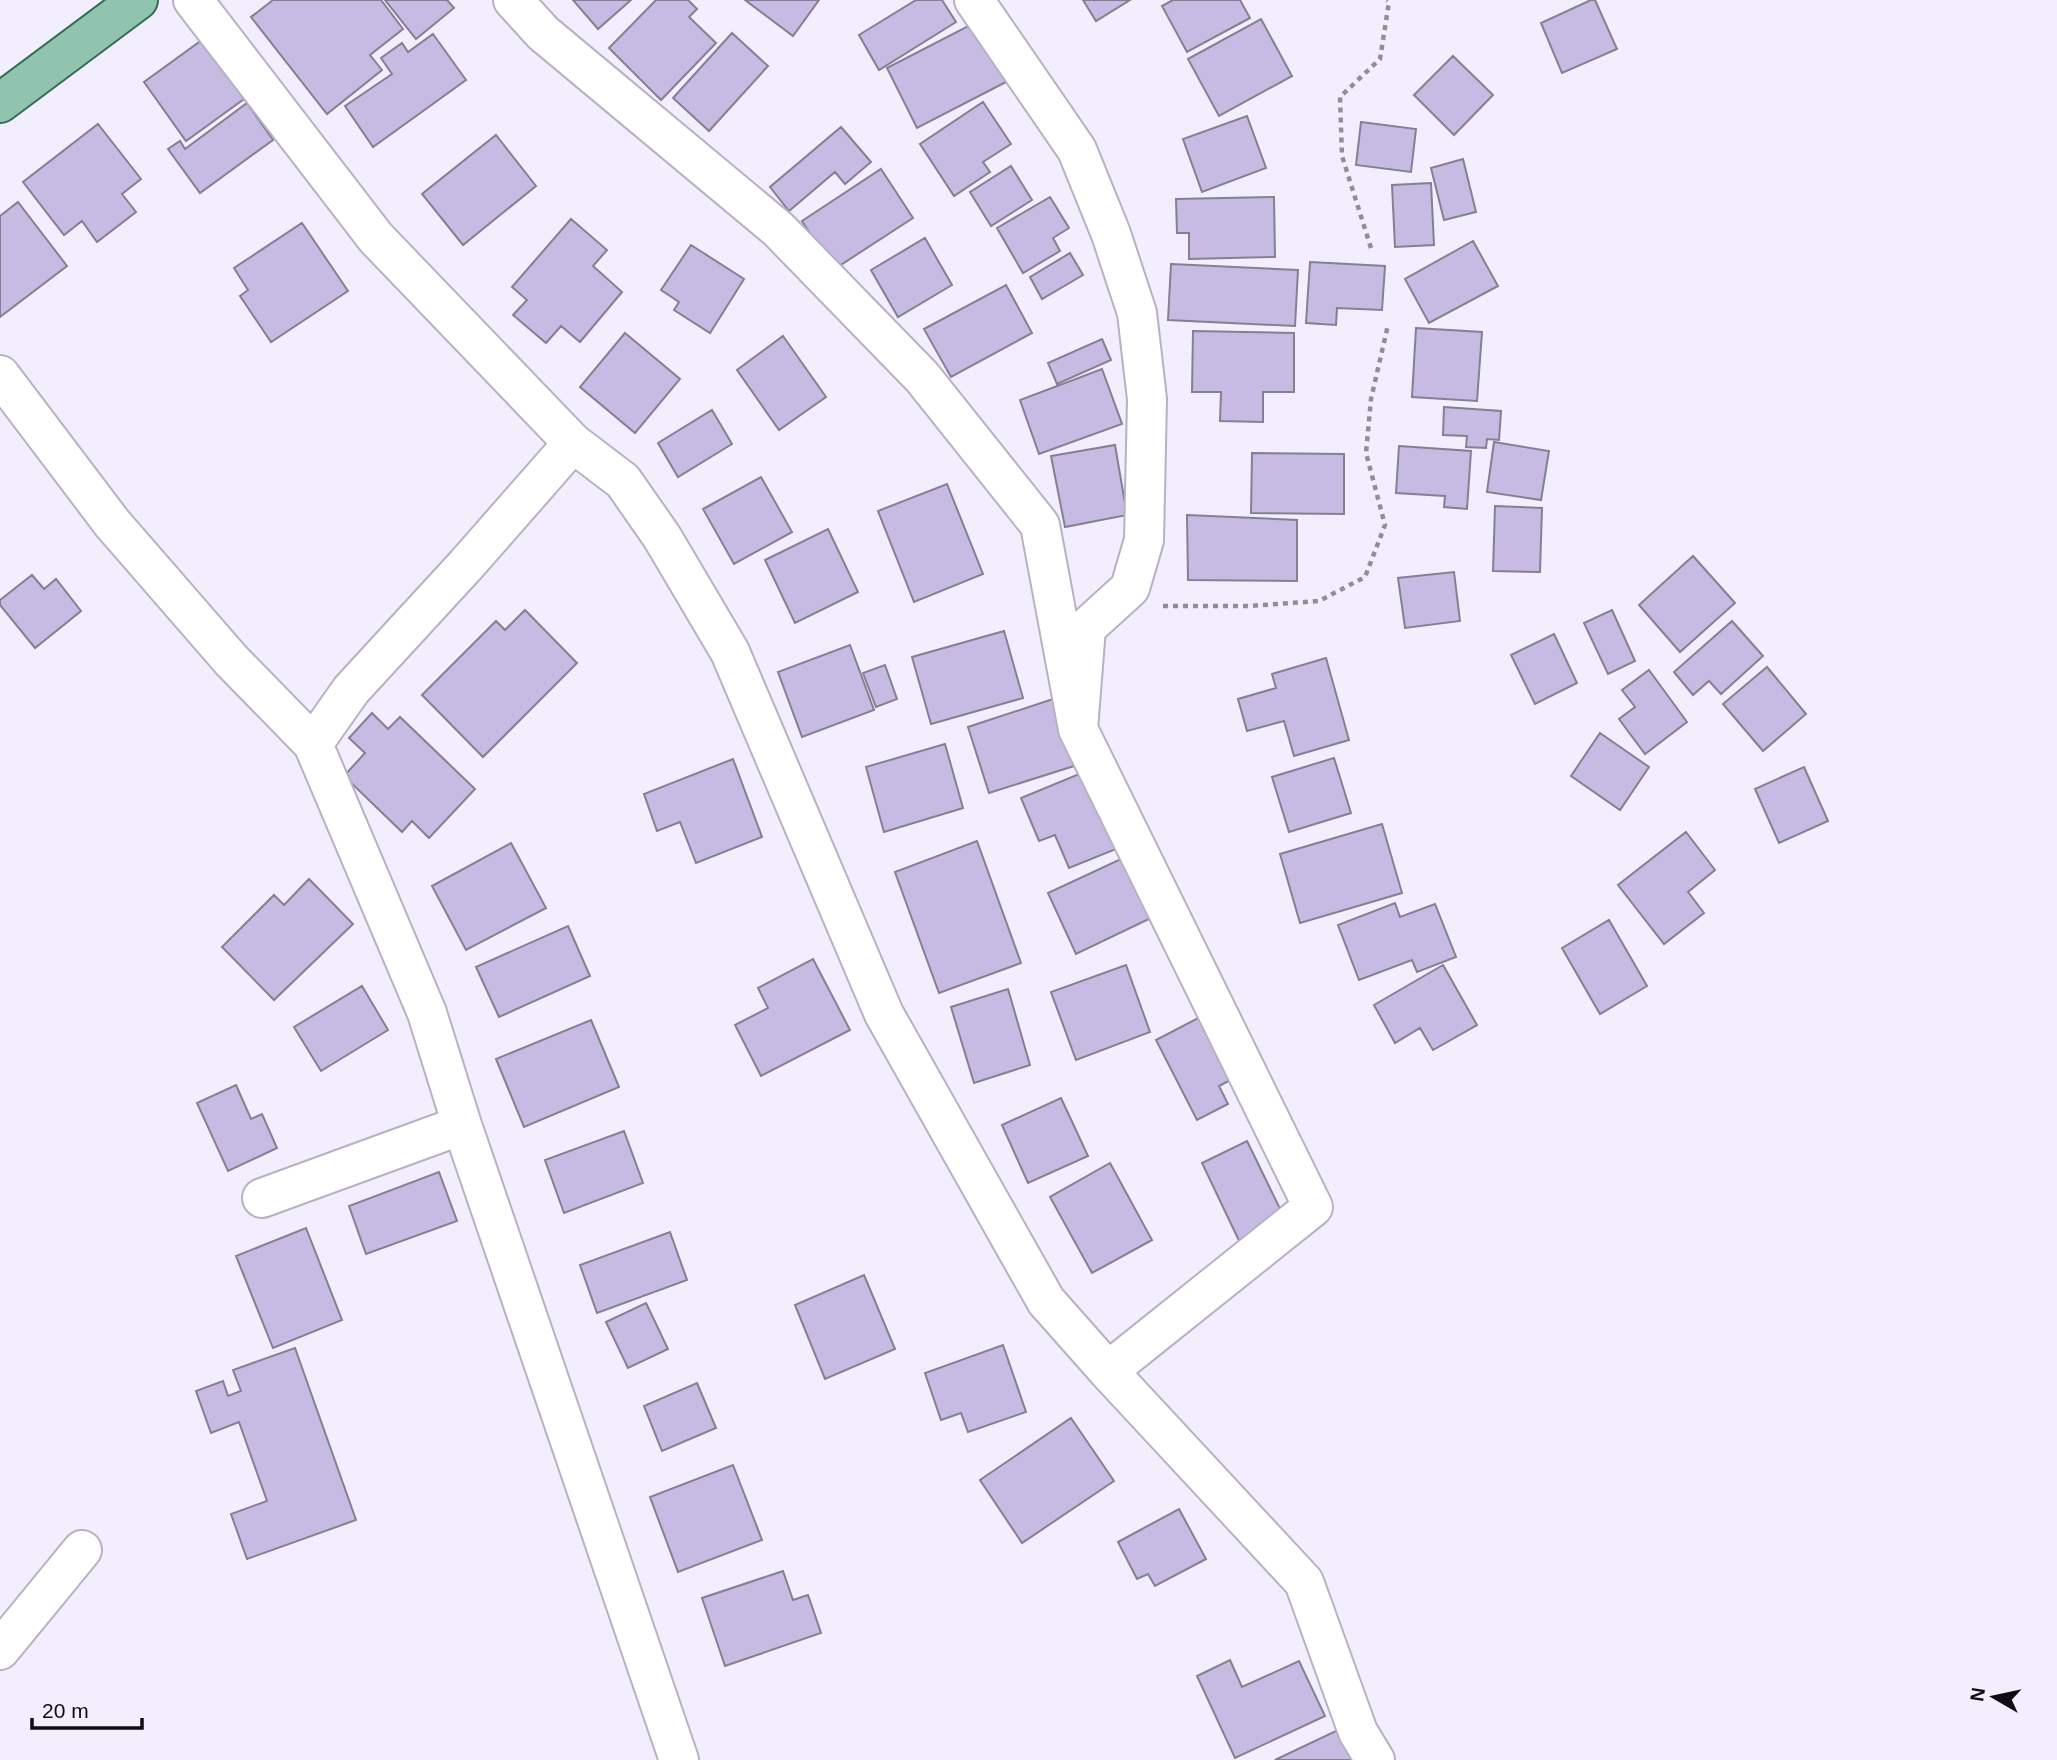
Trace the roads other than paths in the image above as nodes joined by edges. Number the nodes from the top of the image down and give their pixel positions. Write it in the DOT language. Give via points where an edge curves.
graph roads {
  1 [pos="138,0"];
  2 [pos="193,0"];
  3 [pos="513,0"];
  4 [pos="974,0"];
  5 [pos="5,93"];
  6 [pos="0,375"];
  7 [pos="573,443"];
  8 [pos="1078,729"];
  9 [pos="313,744"];
  10 [pos="462,1125"];
  11 [pos="262,1198"];
  12 [pos="1108,1371"];
  13 [pos="82,1550"];
  14 [pos="0,1650"];
  15 [pos="679,1760"];
  16 [pos="1375,1760"];
  1 -- 5 [label="main road"];
  2 -- 7 [label="street" via="376,238"];
  3 -- 8 [label="street" via="543,33 778,229 922,377 1040,525"];
  4 -- 8 [label="street" via="1077,150 1137,313 1147,399 1144,540 1130,587 1086,628"];
  6 -- 9 [label="street" via="112,523 231,660"];
  7 -- 9 [label="street" via="351,690"];
  7 -- 12 [label="street" via="622,481 662,537 730,652 884,1014 1046,1301"];
  8 -- 12 [label="street" via="1313,1207"];
  9 -- 10 [label="street" via="428,1013"];
  10 -- 11 [label="street"];
  10 -- 15 [label="street"];
  12 -- 16 [label="street" via="1304,1582 1358,1732"];
  13 -- 14 [label="street"];
}
